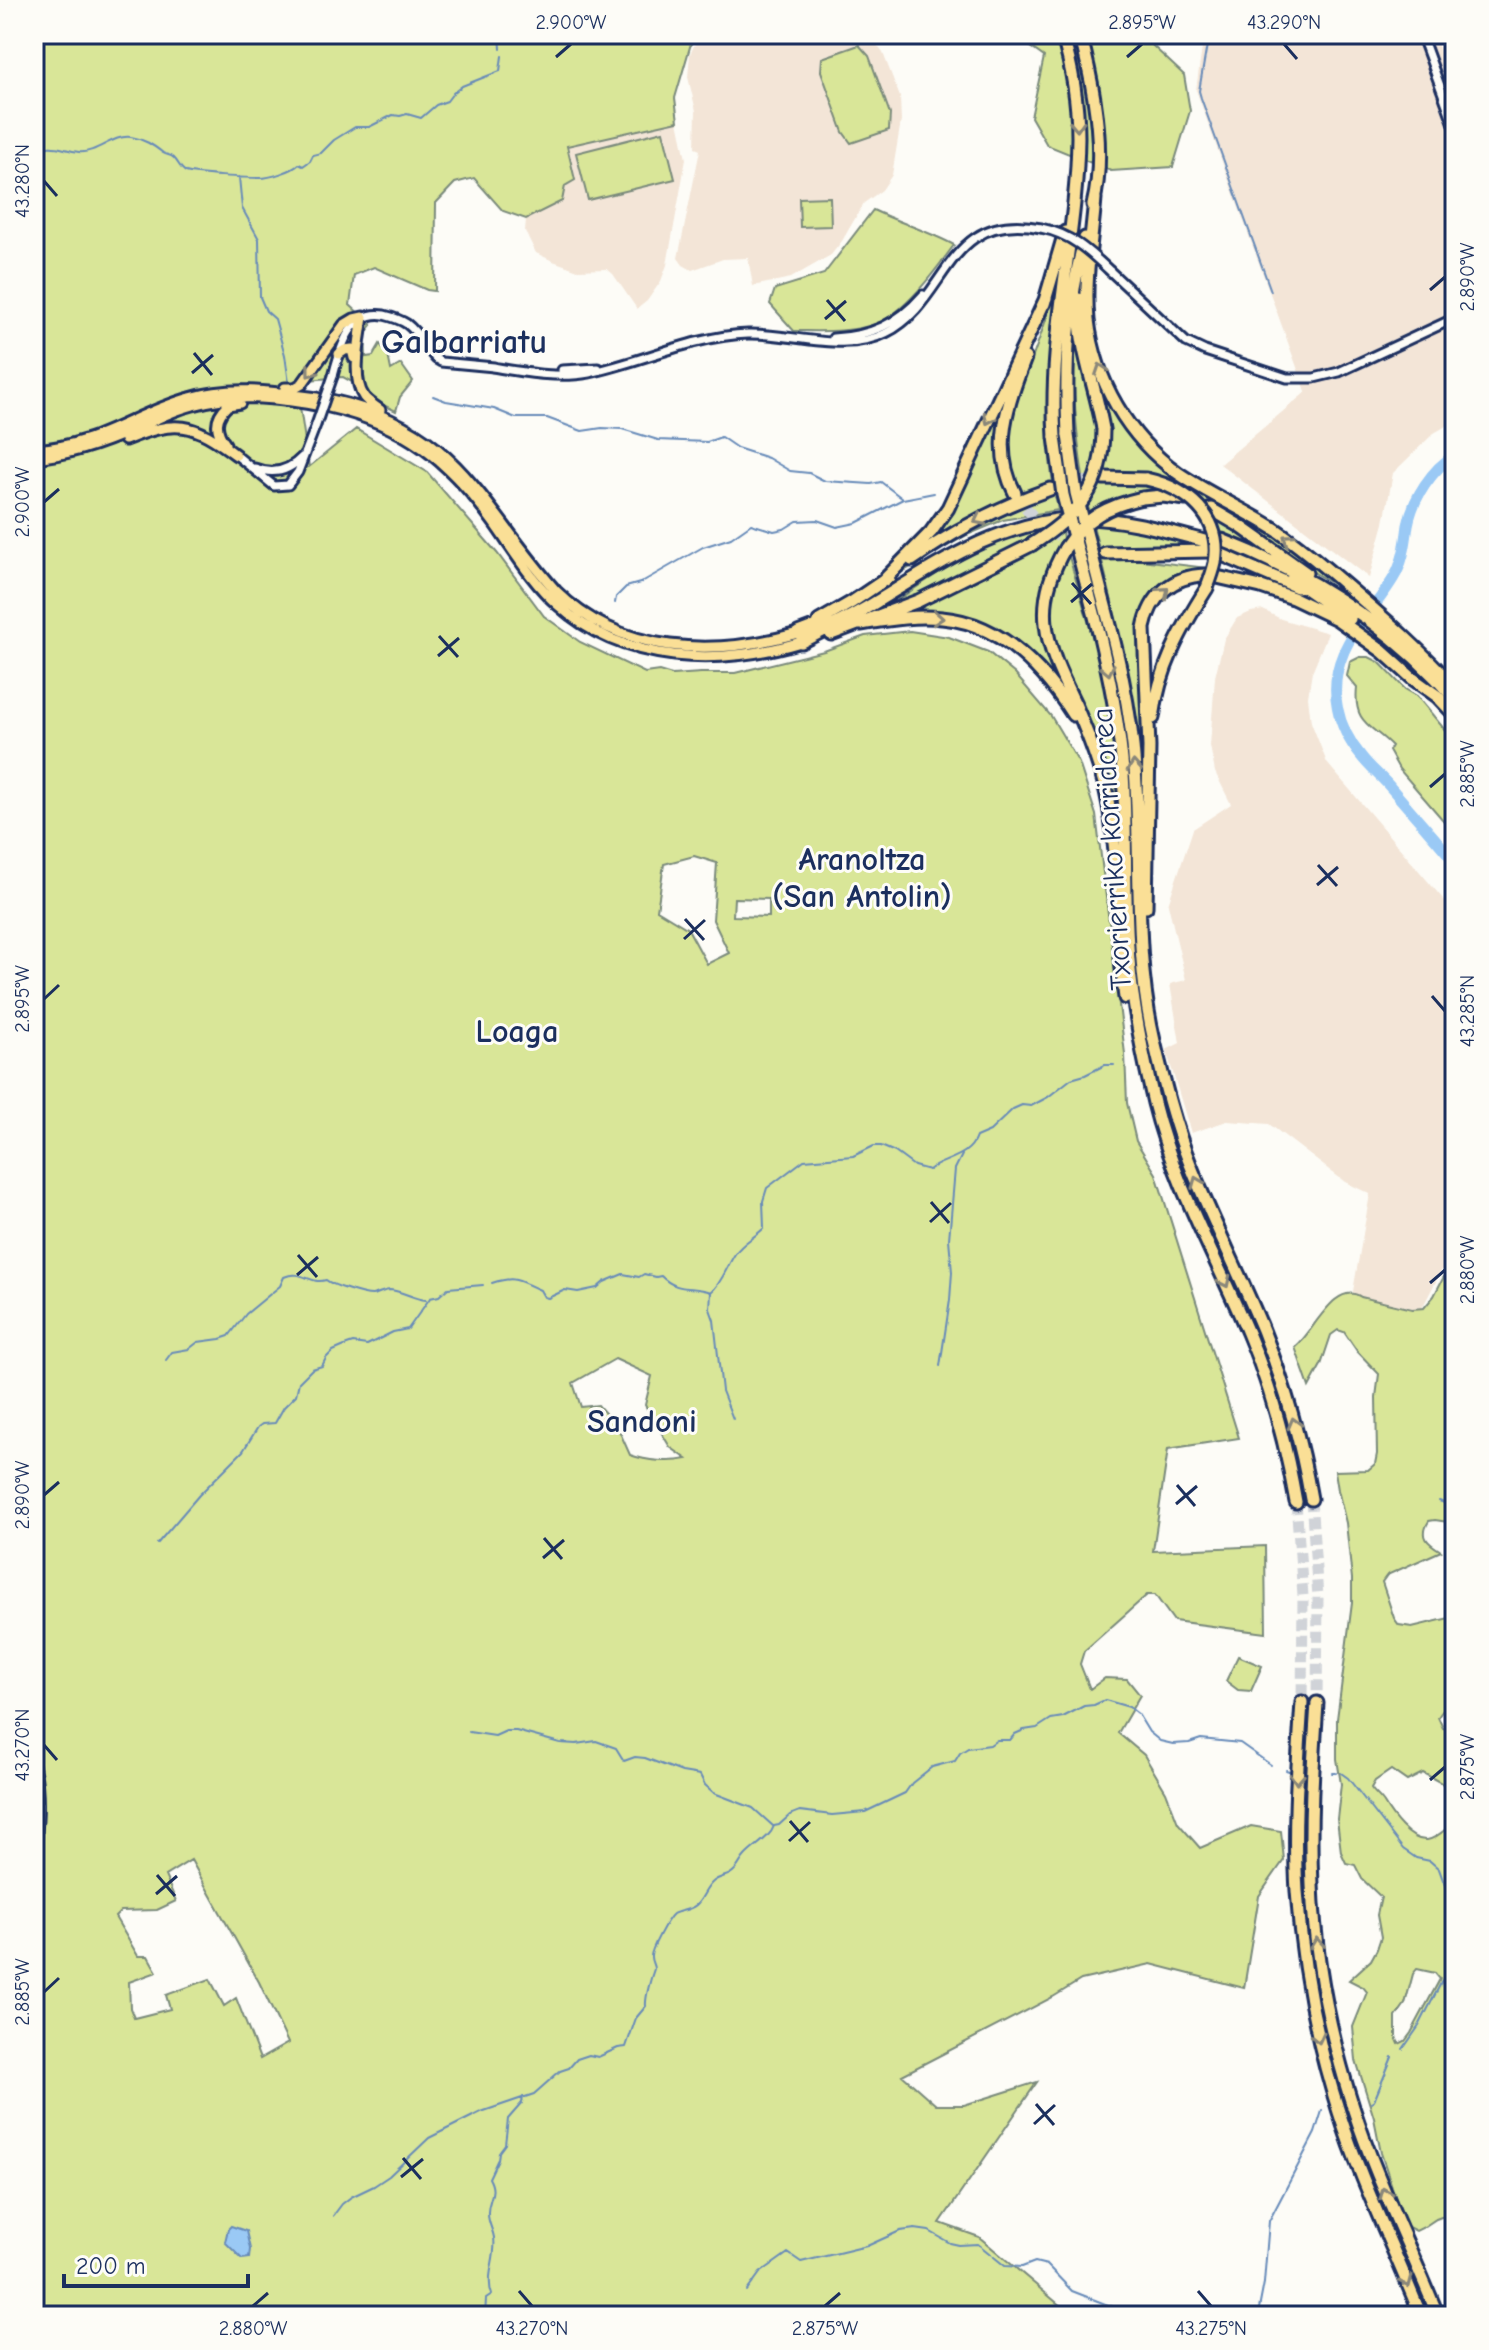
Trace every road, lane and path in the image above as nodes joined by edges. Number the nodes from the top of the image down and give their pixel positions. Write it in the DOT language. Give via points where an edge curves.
graph roads {
  1 [pos="1062,34"];
  2 [pos="1080,34"];
  3 [pos="1421,34"];
  4 [pos="1455,127"];
  5 [pos="1095,198"];
  6 [pos="1073,205"];
  7 [pos="1088,227"];
  8 [pos="1046,298"];
  9 [pos="363,317"];
  10 [pos="1455,318"];
  11 [pos="339,354"];
  12 [pos="231,391"];
  13 [pos="265,398"];
  14 [pos="342,403"];
  15 [pos="400,423"];
  16 [pos="1062,436"];
  17 [pos="34,450"];
  18 [pos="72,452"];
  19 [pos="306,452"];
  20 [pos="236,455"];
  21 [pos="34,458"];
  22 [pos="246,464"];
  23 [pos="1103,478"];
  24 [pos="1050,489"];
  25 [pos="1015,493"];
  26 [pos="1186,499"];
  27 [pos="1211,509"];
  28 [pos="1215,545"];
  29 [pos="1105,553"];
  30 [pos="1210,580"];
  31 [pos="883,581"];
  32 [pos="1095,593"];
  33 [pos="1333,606"];
  34 [pos="861,624"];
  35 [pos="1380,633"];
  36 [pos="799,637"];
  37 [pos="1455,688"];
  38 [pos="1455,699"];
  39 [pos="1455,715"];
  40 [pos="1149,747"];
  41 [pos="1097,762"];
  42 [pos="1154,1039"];
  43 [pos="1155,1106"];
  44 [pos="1311,1499"];
  45 [pos="1296,1502"];
  46 [pos="1302,1702"];
  47 [pos="1317,1703"];
  48 [pos="34,1765"];
  49 [pos="34,1871"];
  50 [pos="1421,2316"];
  51 [pos="1438,2316"];
  1 -- 6 [label="highway, Txorierriko korridorea, one-way" via="1077,119"];
  2 -- 5 [label="highway, Txorierriko korridorea" via="1096,125"];
  3 -- 4 [label="street"];
  5 -- 7 [label="highway, Txorierriko korridorea"];
  35 -- 5 [label="highway, one-way" via="1349,588 1280,532 1173,469 1121,413 1099,368 1088,319"];
  6 -- 8 [label="highway"];
  6 -- 16 [label="highway, Txorierriko korridorea" via="1053,392"];
  7 -- 16 [label="highway, Txorierriko korridorea" via="1070,319"];
  7 -- 34 [label="highway, bridge" via="1079,324 1103,429 1100,466 1090,492 1057,529 1031,545"];
  8 -- 25 [label="highway" via="1009,401 1002,438"];
  8 -- 31 [label="highway, one-way" via="948,508"];
  9 -- 10 [label="street, bridge" via="380,315 407,324 441,362 545,371 609,368 707,340 749,334 851,337 879,330 904,314 956,254 985,233 1009,226 1057,231 1080,243 1186,342 1287,378 1339,372"];
  9 -- 11 [label="street"];
  9 -- 12 [label="main road, one-way" via="344,325 295,388"];
  9 -- 15 [label="main road" via="359,387 366,400"];
  11 -- 14 [label="main road" via="354,351 353,391"];
  11 -- 19 [label="street, bridge"];
  12 -- 13 [label="main road" via="317,402"];
  12 -- 17 [label="main road" via="172,404 80,443"];
  13 -- 18 [label="main road" via="190,405"];
  13 -- 20 [label="main road" via="228,405 218,416 218,432"];
  14 -- 15 [label="main road"];
  14 -- 36 [label="main road" via="330,404 381,423 438,459 472,494 550,597 599,633 637,648 699,657 748,655"];
  15 -- 36 [label="main road" via="451,460 556,591 602,625 639,640 699,647"];
  16 -- 32 [label="highway, Txorierriko korridorea, bridge" via="1063,495"];
  18 -- 20 [label="main road" via="81,455 170,427 198,430"];
  18 -- 21 [label="main road"];
  19 -- 22 [label="street" via="279,471"];
  19 -- 22 [label="street" via="291,482 281,487"];
  20 -- 22 [label="street"];
  23 -- 30 [label="highway, bridge" via="1169,484 1201,509 1216,552"];
  24 -- 31 [label="highway, one-way" via="971,524"];
  26 -- 41 [label="highway, bridge" via="1142,498 1086,522 1052,573 1048,635"];
  27 -- 33 [label="highway" via="1329,587"];
  28 -- 29 [label="highway"];
  28 -- 33 [label="highway" via="1285,575"];
  28 -- 33 [label="highway" via="1264,558"];
  28 -- 36 [label="highway" via="1116,522 1077,518 1034,525 963,549 874,604"];
  30 -- 33 [label="highway"];
  30 -- 40 [label="highway" via="1163,668"];
  40 -- 30 [label="highway, one-way" via="1143,641 1147,614 1170,585 1189,577"];
  31 -- 36 [label="highway"];
  42 -- 32 [label="highway, Txorierriko korridorea, one-way" via="1141,958 1131,730 1118,654"];
  32 -- 43 [label="highway, Txorierriko korridorea, one-way" via="1119,732 1128,959"];
  33 -- 35 [label="highway"];
  33 -- 35 [label="highway"];
  34 -- 36 [label="highway"];
  34 -- 41 [label="highway, one-way" via="939,617 994,635 1040,670 1072,713"];
  35 -- 37 [label="highway" via="1420,650"];
  35 -- 38 [label="highway"];
  35 -- 39 [label="highway" via="1412,678"];
  40 -- 42 [label="highway" via="1146,905"];
  41 -- 43 [label="highway" via="1111,822 1125,998"];
  44 -- 42 [label="highway, Txorierriko korridorea, one-way" via="1279,1373 1188,1161"];
  43 -- 45 [label="highway, Txorierriko korridorea, one-way" via="1184,1191 1269,1389"];
  46 -- 50 [label="highway, one-way" via="1296,1875 1315,2022 1355,2158"];
  51 -- 47 [label="highway, one-way" via="1369,2152 1325,1998 1311,1861"];
  48 -- 49 [label="street"];
}
